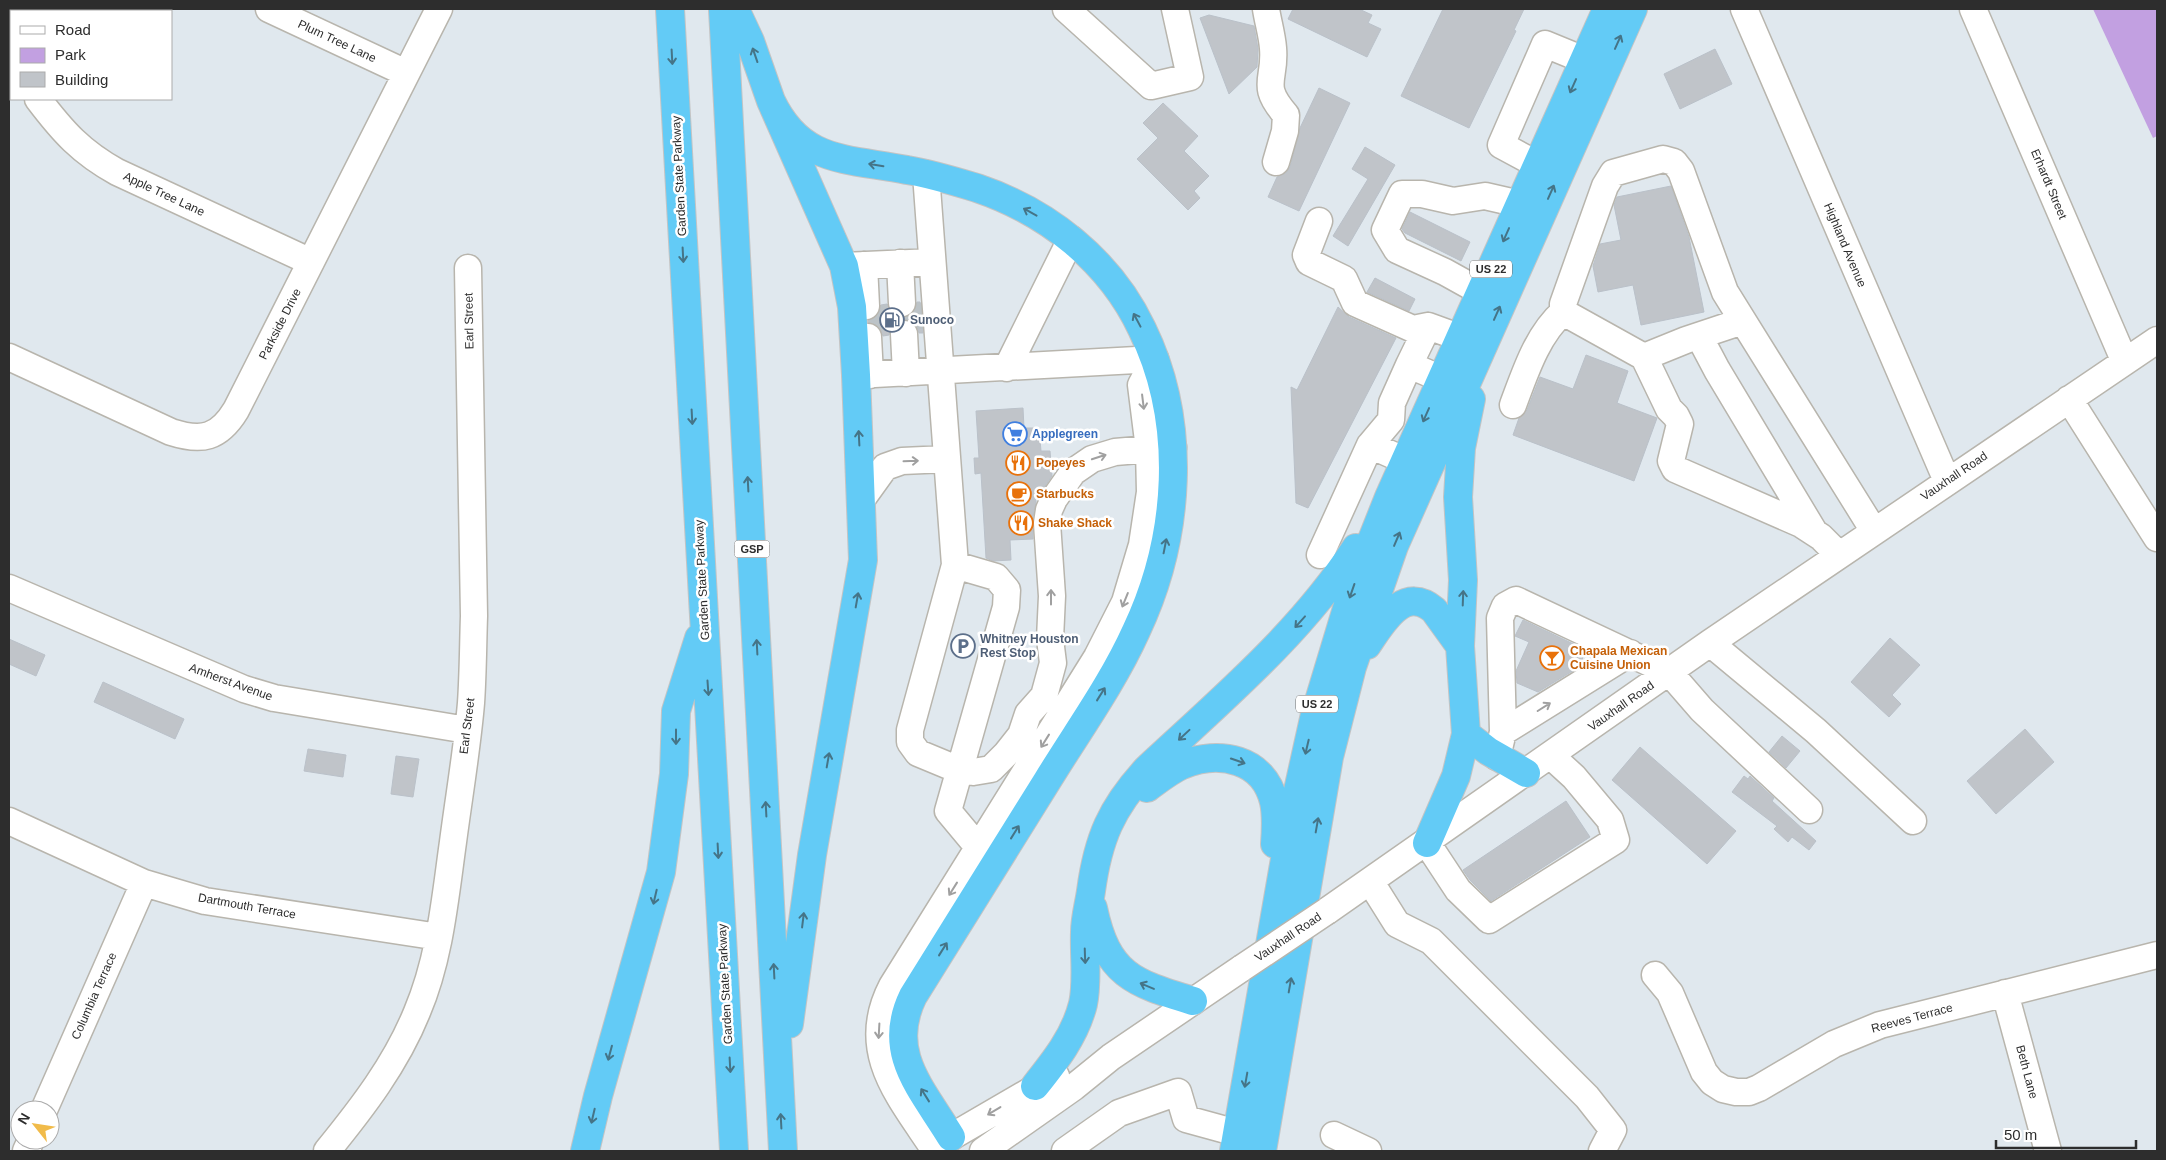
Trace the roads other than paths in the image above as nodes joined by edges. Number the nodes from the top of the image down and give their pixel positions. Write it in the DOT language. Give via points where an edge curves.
graph roads {
  1 [pos="269,9"];
  2 [pos="439,9"];
  3 [pos="670,9"];
  4 [pos="722,9"];
  5 [pos="735,9"];
  6 [pos="1066,9"];
  7 [pos="1175,9"];
  8 [pos="1266,9"];
  9 [pos="1593,9"];
  10 [pos="1607,9"];
  11 [pos="1633,9"];
  12 [pos="1744,9"];
  13 [pos="1973,9"];
  14 [pos="1588,51"];
  15 [pos="406,73"];
  16 [pos="39,100"];
  17 [pos="771,101"];
  18 [pos="1276,162"];
  19 [pos="1538,165"];
  20 [pos="926,174"];
  21 [pos="1520,204"];
  22 [pos="1319,221"];
  23 [pos="1071,239"];
  24 [pos="311,262"];
  25 [pos="889,264"];
  26 [pos="468,268"];
  27 [pos="1481,292"];
  28 [pos="1563,312"];
  29 [pos="1743,321"];
  30 [pos="1428,326"];
  31 [pos="1699,336"];
  32 [pos="1472,340"];
  33 [pos="2157,340"];
  34 [pos="9,357"];
  35 [pos="1644,357"];
  36 [pos="1155,359"];
  37 [pos="2124,360"];
  38 [pos="1409,365"];
  39 [pos="1007,368"];
  40 [pos="896,373"];
  41 [pos="1442,379"];
  42 [pos="2068,399"];
  43 [pos="1513,405"];
  44 [pos="1370,444"];
  45 [pos="1161,448"];
  46 [pos="946,459"];
  47 [pos="1406,461"];
  48 [pos="1947,481"];
  49 [pos="1389,496"];
  50 [pos="862,499"];
  51 [pos="1813,530"];
  52 [pos="1874,531"];
  53 [pos="2157,538"];
  54 [pos="1320,555"];
  55 [pos="1839,555"];
  56 [pos="955,565"];
  57 [pos="9,588"];
  58 [pos="704,622"];
  59 [pos="1710,643"];
  60 [pos="1460,646"];
  61 [pos="1630,653"];
  62 [pos="1352,667"];
  63 [pos="1669,672"];
  64 [pos="468,730"];
  65 [pos="1466,734"];
  66 [pos="1500,745"];
  67 [pos="1551,756"];
  68 [pos="959,770"];
  69 [pos="1526,773"];
  70 [pos="1809,810"];
  71 [pos="9,821"];
  72 [pos="1913,821"];
  73 [pos="1108,826"];
  74 [pos="1427,843"];
  75 [pos="979,848"];
  76 [pos="990,874"];
  77 [pos="1370,881"];
  78 [pos="144,883"];
  79 [pos="1091,890"];
  80 [pos="1274,920"];
  81 [pos="439,937"];
  82 [pos="2157,955"];
  83 [pos="1655,974"];
  84 [pos="2005,993"];
  85 [pos="1193,1001"];
  86 [pos="1111,1057"];
  87 [pos="1035,1086"];
  88 [pos="780,1090"];
  89 [pos="48,1100"];
  90 [pos="1334,1135"];
  91 [pos="1236,1142"];
  92 [pos="939,1147"];
  93 [pos="327,1151"];
  94 [pos="585,1151"];
  95 [pos="734,1151"];
  96 [pos="783,1151"];
  97 [pos="983,1151"];
  98 [pos="1065,1151"];
  99 [pos="1262,1151"];
  100 [pos="1368,1151"];
  101 [pos="1602,1151"];
  102 [pos="2048,1151"];
  1 -- 15 [label="street, Plum Tree Lane"];
  2 -- 15 [label="street, Parkside Drive"];
  3 -- 58 [label="highway, Garden State Parkway, one-way"];
  88 -- 4 [label="highway, GSP, one-way"];
  17 -- 5 [label="highway, one-way"];
  6 -- 7 [label="street" via="1150,86 1190,77"];
  8 -- 18 [label="street" via="1273,50 1269,87 1274,101 1286,115"];
  9 -- 14 [label="highway"];
  10 -- 14 [label="highway, US 22"];
  32 -- 11 [label="highway, US 22, one-way"];
  12 -- 48 [label="street, Highland Avenue"];
  13 -- 37 [label="street, Erhardt Street"];
  14 -- 19 [label="highway, US 22, one-way"];
  14 -- 19 [label="street" via="1545,44 1501,145"];
  15 -- 24 [label="street, Parkside Drive"];
  16 -- 24 [label="street, Apple Tree Lane" via="61,130 94,159"];
  20 -- 17 [label="highway, one-way" via="819,152 795,137"];
  17 -- 25 [label="highway"];
  19 -- 21 [label="highway, US 22"];
  23 -- 20 [label="highway, one-way" via="1005,199"];
  20 -- 25 [label="street"];
  21 -- 27 [label="highway, US 22, one-way"];
  21 -- 27 [label="street" via="1485,196 1453,201 1422,194 1402,194 1385,230 1397,250"];
  22 -- 30 [label="street" via="1306,255 1309,262 1344,278 1356,303 1413,329"];
  36 -- 23 [label="highway, one-way" via="1138,319 1116,285"];
  23 -- 39 [label="street"];
  24 -- 34 [label="street, Parkside Drive" via="229,421 218,432 203,438 187,438 171,432"];
  25 -- 25 [label="street" via="891,304"];
  25 -- 40 [label="street"];
  25 -- 40 [label="highway" via="852,307"];
  26 -- 64 [label="street, Earl Street" via="474,616"];
  27 -- 32 [label="highway, US 22"];
  28 -- 29 [label="street" via="1569,286 1612,174 1663,159 1674,162 1681,171 1725,292"];
  28 -- 35 [label="street"];
  28 -- 43 [label="street" via="1542,338"];
  29 -- 31 [label="street"];
  29 -- 52 [label="street"];
  30 -- 32 [label="street"];
  30 -- 38 [label="street"];
  31 -- 35 [label="street"];
  31 -- 51 [label="street"];
  32 -- 41 [label="highway, US 22"];
  60 -- 32 [label="highway, one-way" via="1463,580 1459,464"];
  62 -- 32 [label="highway, US 22, one-way"];
  33 -- 37 [label="street, Vauxhall Road"];
  35 -- 51 [label="street" via="1668,409 1680,424 1671,461 1675,469"];
  36 -- 39 [label="street"];
  36 -- 45 [label="highway" via="1166,400"];
  37 -- 42 [label="street, Vauxhall Road"];
  38 -- 41 [label="street"];
  38 -- 44 [label="street" via="1392,403 1391,420"];
  39 -- 40 [label="street"];
  40 -- 40 [label="street" via="893,335"];
  40 -- 46 [label="street"];
  50 -- 40 [label="highway, one-way"];
  41 -- 47 [label="highway, US 22, one-way"];
  42 -- 48 [label="street, Vauxhall Road"];
  42 -- 53 [label="street"];
  44 -- 47 [label="street"];
  44 -- 54 [label="street"];
  68 -- 45 [label="street, one-way" via="982,771 996,764 1021,735 1028,714 1044,696 1053,663 1047,523 1054,498 1073,472 1092,459 1114,452"];
  45 -- 75 [label="street, one-way" via="1138,562 1125,602 1101,652"];
  76 -- 45 [label="highway, one-way" via="1115,671 1144,614 1159,573 1168,533 1173,481"];
  50 -- 46 [label="street, one-way" via="885,467 902,461"];
  46 -- 56 [label="street"];
  47 -- 49 [label="highway, US 22"];
  48 -- 52 [label="street, Vauxhall Road"];
  49 -- 73 [label="highway, one-way" via="1344,567 1314,606 1269,655 1147,769 1130,788"];
  49 -- 80 [label="highway, US 22, one-way" via="1354,585 1323,682 1299,782"];
  88 -- 50 [label="highway, one-way" via="812,855 863,560"];
  51 -- 55 [label="street"];
  52 -- 55 [label="street, Vauxhall Road"];
  55 -- 59 [label="street, Vauxhall Road"];
  56 -- 68 [label="street" via="909,737 918,754"];
  56 -- 68 [label="street" via="996,577 1005,586 1008,596"];
  57 -- 64 [label="street, Amherst Avenue" via="244,689 274,698"];
  58 -- 94 [label="highway, one-way" via="676,711 674,774 661,872"];
  58 -- 95 [label="highway, Garden State Parkway, one-way"];
  59 -- 63 [label="street, Vauxhall Road"];
  59 -- 72 [label="street" via="1816,731"];
  60 -- 62 [label="highway" via="1434,610 1422,602 1410,602 1390,613"];
  60 -- 65 [label="highway"];
  61 -- 63 [label="street"];
  66 -- 61 [label="street, one-way"];
  61 -- 66 [label="street" via="1516,600 1505,606 1500,618"];
  99 -- 62 [label="highway, US 22, one-way" via="1328,766"];
  63 -- 67 [label="street, Vauxhall Road"];
  63 -- 70 [label="street" via="1702,710"];
  64 -- 81 [label="street, Earl Street"];
  65 -- 66 [label="highway"];
  65 -- 74 [label="highway" via="1454,783"];
  66 -- 69 [label="highway"];
  67 -- 69 [label="street, Vauxhall Road"];
  67 -- 74 [label="street" via="1574,777 1610,820 1616,840 1489,920 1458,890"];
  68 -- 75 [label="street" via="948,811"];
  69 -- 74 [label="street, Vauxhall Road"];
  71 -- 78 [label="street, Dartmouth Terrace"];
  73 -- 79 [label="highway" via="1095,859"];
  73 -- 80 [label="highway, one-way" via="1147,788 1182,766 1218,757 1254,768 1271,792 1276,812"];
  74 -- 77 [label="street, Vauxhall Road"];
  75 -- 76 [label="street" via="988,862"];
  75 -- 92 [label="street, one-way" via="892,986 879,1022 878,1044 884,1066 896,1091"];
  92 -- 76 [label="highway, one-way" via="902,1046 902,1026 914,996"];
  77 -- 85 [label="street, Vauxhall Road, bridge"];
  77 -- 101 [label="street" via="1397,924 1431,941 1587,1097 1613,1130"];
  78 -- 81 [label="street, Dartmouth Terrace" via="205,901"];
  78 -- 89 [label="street, Columbia Terrace"];
  85 -- 79 [label="highway, one-way" via="1147,987 1121,970 1102,940"];
  79 -- 87 [label="highway, one-way" via="1081,1010 1070,1037"];
  80 -- 91 [label="highway, US 22, one-way"];
  81 -- 93 [label="street, Earl Street" via="418,1012 400,1048 377,1086"];
  82 -- 84 [label="street, Reeves Terrace"];
  83 -- 84 [label="street, Reeves Terrace" via="1670,993 1704,1072 1723,1089 1736,1092 1759,1088 1834,1044 1880,1025"];
  84 -- 102 [label="street, Beth Lane"];
  85 -- 86 [label="street, Vauxhall Road"];
  86 -- 87 [label="street, Vauxhall Road" via="1061,1073"];
  86 -- 97 [label="street, Vauxhall Road"];
  87 -- 92 [label="street, Vauxhall Road, one-way"];
  96 -- 88 [label="highway, GSP, one-way"];
  90 -- 100 [label="street"];
  91 -- 98 [label="street" via="1186,1119 1178,1092 1119,1113"];
}
